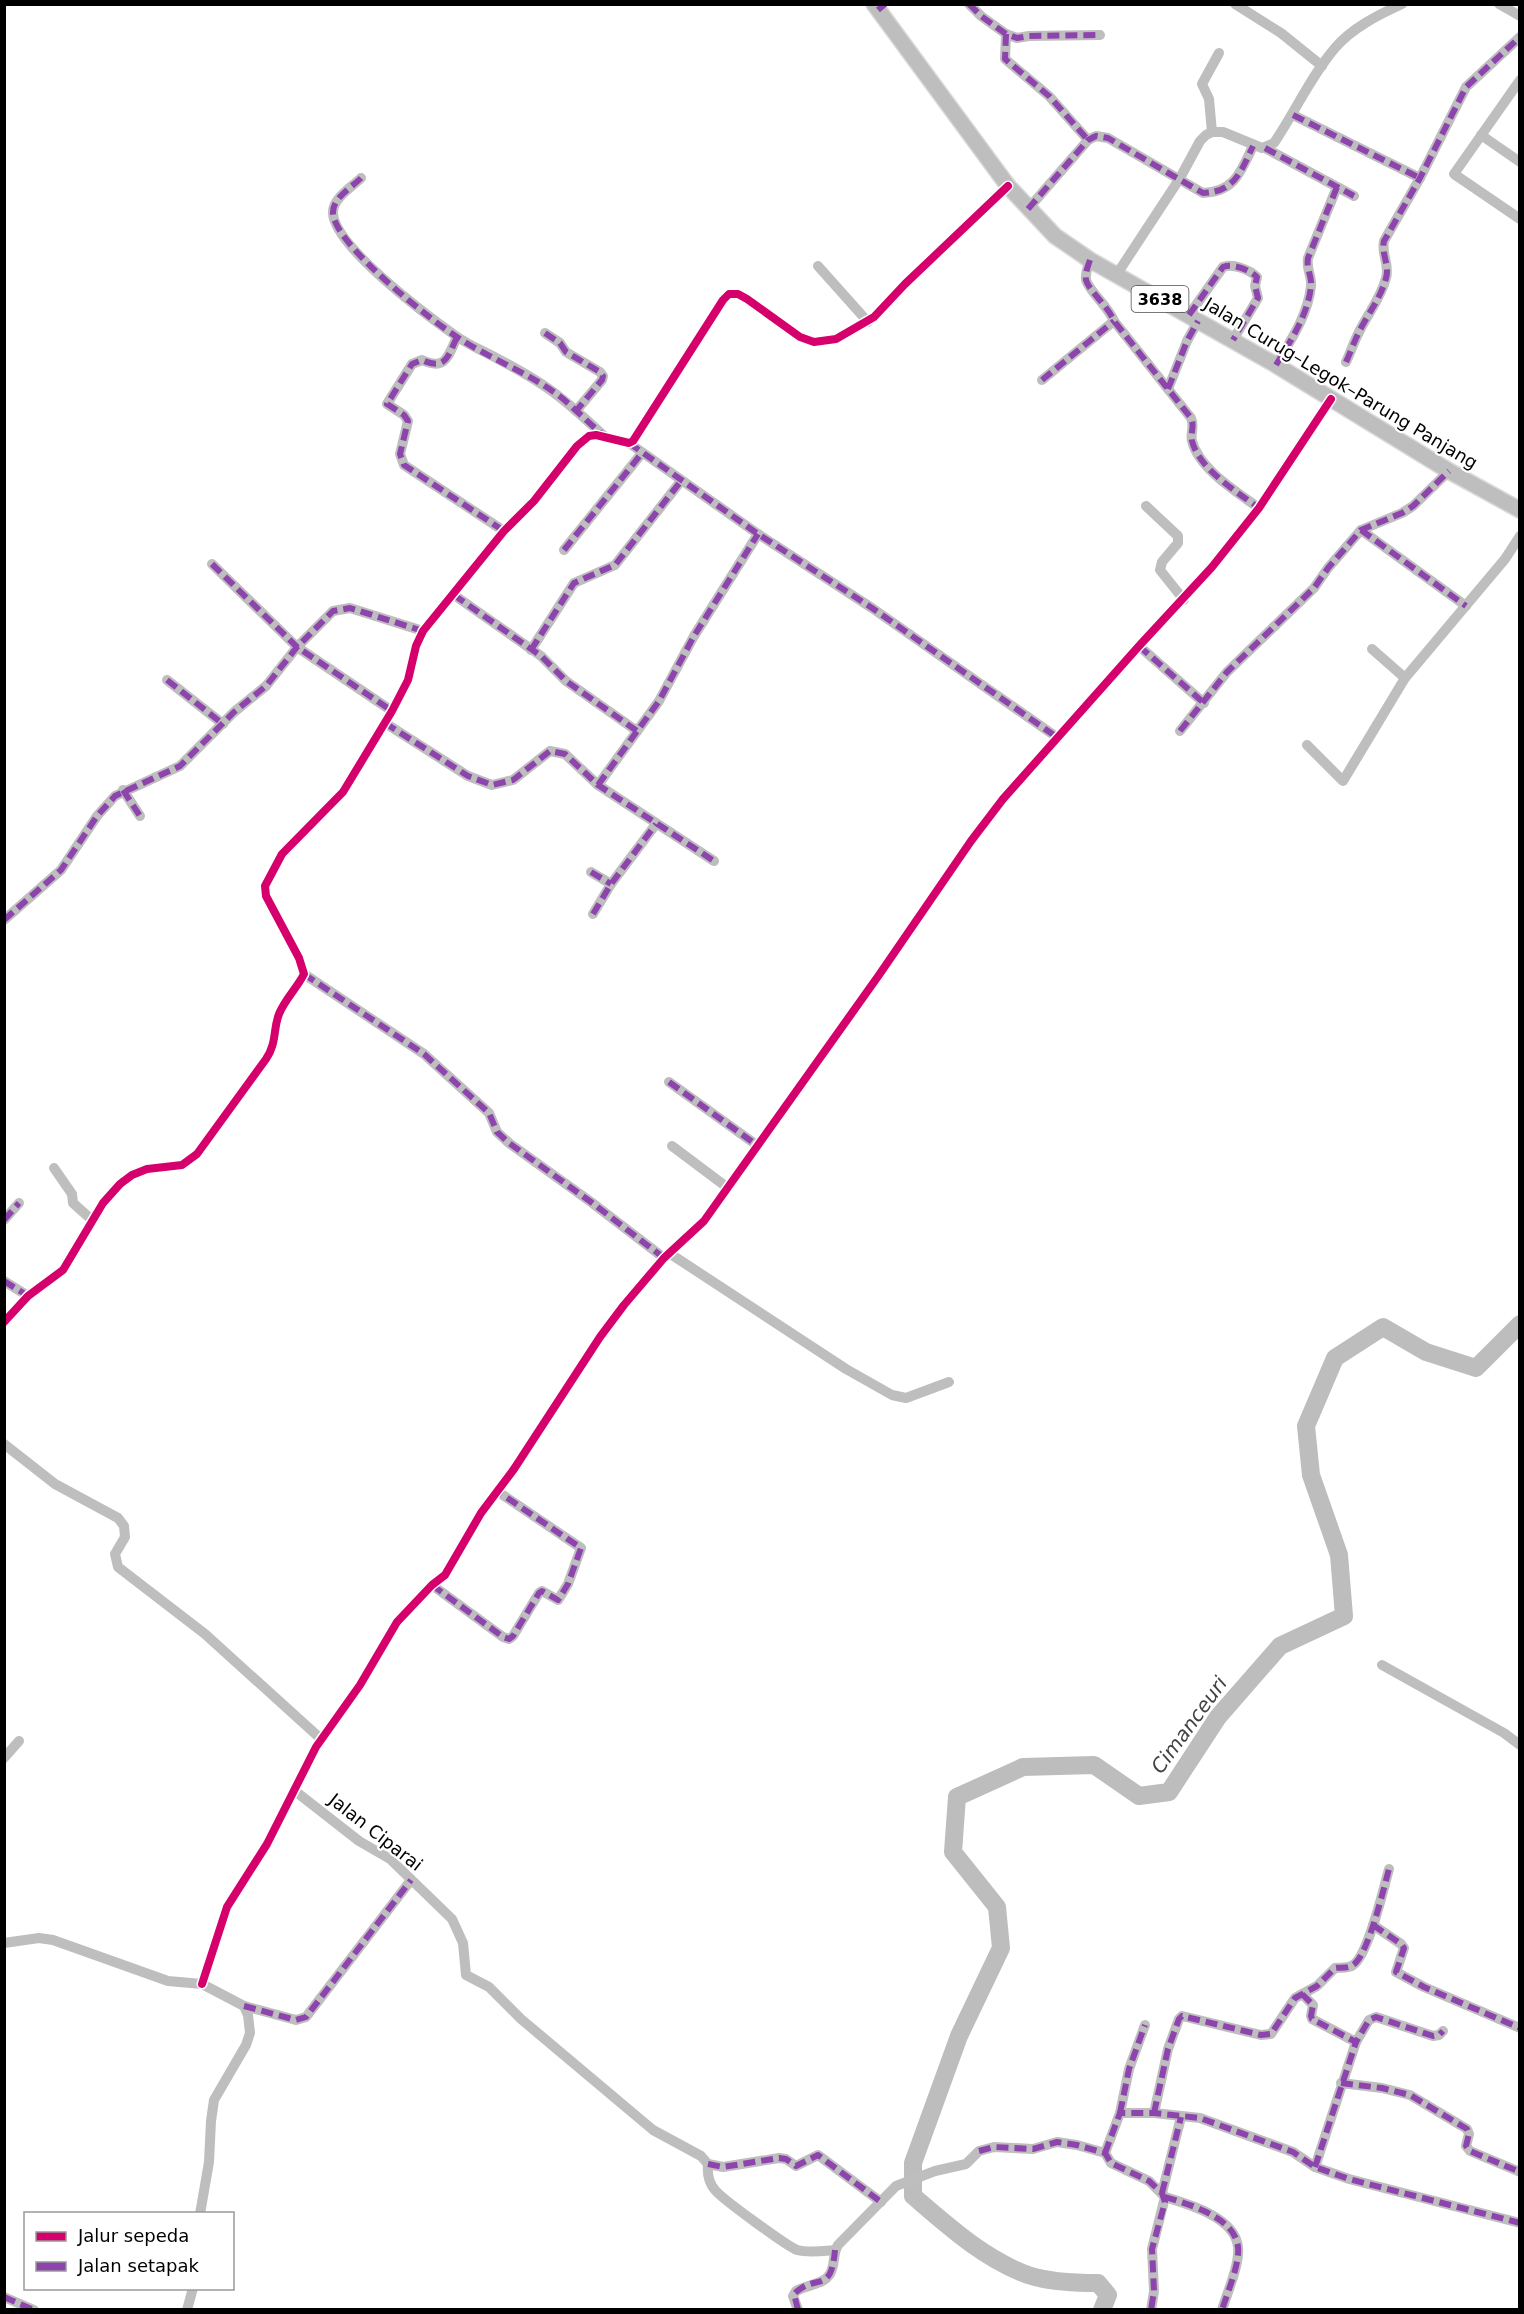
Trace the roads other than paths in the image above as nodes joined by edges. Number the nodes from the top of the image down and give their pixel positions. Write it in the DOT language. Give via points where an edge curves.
graph roads {
  1 [pos="969,4"];
  2 [pos="1235,4"];
  3 [pos="1402,4"];
  4 [pos="1499,4"];
  5 [pos="879,6"];
  6 [pos="1520,16"];
  7 [pos="1006,34"];
  8 [pos="1100,35"];
  9 [pos="1520,38"];
  10 [pos="1219,53"];
  11 [pos="1322,66"];
  12 [pos="1520,80"];
  13 [pos="1509,95"];
  14 [pos="1520,102"];
  15 [pos="1293,115"];
  16 [pos="1212,132"];
  17 [pos="1481,135"];
  18 [pos="1088,141"];
  19 [pos="1253,146"];
  20 [pos="1265,148"];
  21 [pos="1520,162"];
  22 [pos="1420,177"];
  23 [pos="361,178"];
  24 [pos="1180,178"];
  25 [pos="1008,186"];
  26 [pos="1337,187"];
  27 [pos="1354,196"];
  28 [pos="1028,209"];
  29 [pos="1520,219"];
  30 [pos="1090,260"];
  31 [pos="818,266"];
  32 [pos="1117,274"];
  33 [pos="1193,318"];
  34 [pos="1114,321"];
  35 [pos="868,322"];
  36 [pos="545,333"];
  37 [pos="456,337"];
  38 [pos="1233,340"];
  39 [pos="1346,363"];
  40 [pos="1276,365"];
  41 [pos="1042,380"];
  42 [pos="1168,389"];
  43 [pos="1330,399"];
  44 [pos="576,411"];
  45 [pos="603,435"];
  46 [pos="629,443"];
  47 [pos="642,453"];
  48 [pos="1449,471"];
  49 [pos="681,481"];
  50 [pos="1146,506"];
  51 [pos="1259,508"];
  52 [pos="1520,510"];
  53 [pos="1362,530"];
  54 [pos="504,531"];
  55 [pos="758,534"];
  56 [pos="1520,536"];
  57 [pos="564,550"];
  58 [pos="212,564"];
  59 [pos="454,595"];
  60 [pos="1184,600"];
  61 [pos="1466,606"];
  62 [pos="423,631"];
  63 [pos="1139,646"];
  64 [pos="297,647"];
  65 [pos="1372,649"];
  66 [pos="531,650"];
  67 [pos="1405,678"];
  68 [pos="166,680"];
  69 [pos="1204,703"];
  70 [pos="392,711"];
  71 [pos="385,723"];
  72 [pos="222,724"];
  73 [pos="637,731"];
  74 [pos="1180,731"];
  75 [pos="1058,738"];
  76 [pos="1307,745"];
  77 [pos="598,785"];
  78 [pos="123,790"];
  79 [pos="140,816"];
  80 [pos="656,824"];
  81 [pos="714,861"];
  82 [pos="591,872"];
  83 [pos="611,884"];
  84 [pos="593,914"];
  85 [pos="4,920"];
  86 [pos="304,974"];
  87 [pos="669,1082"];
  88 [pos="672,1146"];
  89 [pos="758,1146"];
  90 [pos="54,1168"];
  91 [pos="728,1188"];
  92 [pos="19,1203"];
  93 [pos="4,1220"];
  94 [pos="92,1220"];
  95 [pos="667,1255"];
  96 [pos="4,1281"];
  97 [pos="28,1296"];
  98 [pos="4,1322"];
  99 [pos="949,1382"];
  100 [pos="4,1444"];
  101 [pos="497,1491"];
  102 [pos="432,1585"];
  103 [pos="1382,1665"];
  104 [pos="321,1739"];
  105 [pos="19,1741"];
  106 [pos="1520,1744"];
  107 [pos="4,1758"];
  108 [pos="295,1791"];
  109 [pos="1389,1869"];
  110 [pos="411,1880"];
  111 [pos="1373,1925"];
  112 [pos="4,1943"];
  113 [pos="202,1984"];
  114 [pos="1302,1994"];
  115 [pos="244,2006"];
  116 [pos="1145,2025"];
  117 [pos="1520,2028"];
  118 [pos="1443,2031"];
  119 [pos="1356,2042"];
  120 [pos="1341,2084"];
  121 [pos="1120,2113"];
  122 [pos="1154,2113"];
  123 [pos="1181,2117"];
  124 [pos="1105,2153"];
  125 [pos="708,2164"];
  126 [pos="1315,2167"];
  127 [pos="1520,2172"];
  128 [pos="1164,2195"];
  129 [pos="881,2202"];
  130 [pos="200,2212"];
  131 [pos="1520,2223"];
  132 [pos="834,2250"];
  133 [pos="193,2290"];
  134 [pos="4,2297"];
  135 [pos="34,2310"];
  136 [pos="187,2310"];
  137 [pos="798,2310"];
  138 [pos="1151,2310"];
  139 [pos="1222,2310"];
  1 -- 7 [label="street"];
  2 -- 11 [label="street" via="1281,33"];
  3 -- 11 [label="street" via="1356,29"];
  4 -- 6 [label="street"];
  5 -- 25 [label="main road, Jalan Curug–Legok–Parung Panjang / 3638"];
  7 -- 8 [label="street" via="1019,38"];
  7 -- 18 [label="street" via="1005,59 1049,96"];
  9 -- 22 [label="street" via="1466,87"];
  10 -- 16 [label="street" via="1203,84 1209,99"];
  11 -- 15 [label="street"];
  12 -- 13 [label="street"];
  13 -- 14 [label="street"];
  13 -- 17 [label="street"];
  15 -- 20 [label="street" via="1274,143"];
  15 -- 22 [label="street"];
  16 -- 19 [label="street" via="1223,132"];
  16 -- 24 [label="street" via="1200,141"];
  17 -- 21 [label="street"];
  17 -- 29 [label="street" via="1454,174"];
  18 -- 24 [label="street" via="1096,136 1108,138"];
  18 -- 28 [label="street"];
  19 -- 20 [label="street"];
  19 -- 24 [label="street" via="1227,188 1203,193"];
  20 -- 26 [label="street"];
  22 -- 39 [label="street" via="1384,241 1386,281"];
  23 -- 37 [label="street" via="338,199 333,210 340,232 370,268"];
  24 -- 32 [label="street"];
  25 -- 28 [label="main road, Jalan Curug–Legok–Parung Panjang / 3638"];
  25 -- 35 [label="street"];
  26 -- 27 [label="street"];
  26 -- 40 [label="street" via="1308,258 1311,284 1302,321"];
  28 -- 30 [label="main road, Jalan Curug–Legok–Parung Panjang / 3638" via="1055,236"];
  30 -- 32 [label="main road, Jalan Curug–Legok–Parung Panjang / 3638"];
  30 -- 34 [label="street" via="1087,281"];
  31 -- 35 [label="street"];
  32 -- 33 [label="main road, Jalan Curug–Legok–Parung Panjang / 3638"];
  33 -- 38 [label="main road, Jalan Curug–Legok–Parung Panjang / 3638"];
  33 -- 38 [label="street" via="1223,267 1233,266 1254,274 1258,298"];
  33 -- 42 [label="street"];
  34 -- 41 [label="street"];
  34 -- 42 [label="street"];
  35 -- 46 [label="street" via="836,339 814,342 784,327 747,299 729,294"];
  36 -- 44 [label="street" via="603,376"];
  37 -- 44 [label="street" via="525,373"];
  37 -- 54 [label="street" via="439,365 423,360 412,364 387,404 408,421 400,454 404,465"];
  38 -- 40 [label="main road, Jalan Curug–Legok–Parung Panjang / 3638"];
  40 -- 43 [label="main road, Jalan Curug–Legok–Parung Panjang / 3638"];
  42 -- 51 [label="street" via="1191,418 1192,441 1208,467"];
  43 -- 48 [label="main road, Jalan Curug–Legok–Parung Panjang / 3638"];
  43 -- 51 [label="street"];
  44 -- 45 [label="street"];
  45 -- 46 [label="street"];
  45 -- 54 [label="street" via="589,436 577,446 534,501"];
  46 -- 47 [label="street"];
  47 -- 49 [label="street"];
  47 -- 57 [label="street"];
  48 -- 52 [label="main road, Jalan Curug–Legok–Parung Panjang / 3638"];
  48 -- 53 [label="street" via="1413,506"];
  49 -- 55 [label="street"];
  49 -- 66 [label="street" via="615,565 574,583"];
  50 -- 60 [label="street" via="1178,536 1178,543 1160,570"];
  51 -- 60 [label="street"];
  53 -- 61 [label="street"];
  53 -- 69 [label="street" via="1314,588 1236,662"];
  54 -- 59 [label="street"];
  55 -- 73 [label="street" via="694,636 659,702"];
  55 -- 75 [label="street"];
  56 -- 61 [label="street"];
  58 -- 64 [label="street"];
  59 -- 62 [label="street"];
  59 -- 66 [label="street"];
  60 -- 63 [label="street"];
  61 -- 67 [label="street"];
  62 -- 64 [label="street" via="350,608 339,609"];
  62 -- 70 [label="street" via="408,680"];
  63 -- 69 [label="street"];
  63 -- 75 [label="street"];
  64 -- 70 [label="street"];
  64 -- 72 [label="street" via="266,686"];
  65 -- 67 [label="street"];
  66 -- 73 [label="street" via="566,681"];
  67 -- 76 [label="street" via="1343,781"];
  68 -- 72 [label="street"];
  69 -- 74 [label="street"];
  70 -- 71 [label="street"];
  71 -- 77 [label="street" via="479,782 498,785 513,780 544,754 557,751"];
  71 -- 86 [label="street" via="343,792 288,846 265,886 269,904"];
  72 -- 78 [label="street" via="180,766"];
  73 -- 77 [label="street"];
  75 -- 89 [label="street" via="971,841"];
  77 -- 80 [label="street"];
  78 -- 79 [label="street"];
  78 -- 85 [label="street" via="104,807 61,870"];
  80 -- 81 [label="street"];
  80 -- 83 [label="street"];
  82 -- 83 [label="street"];
  83 -- 84 [label="street"];
  86 -- 94 [label="street" via="278,1018 271,1052 197,1154 182,1165 132,1175 103,1203"];
  86 -- 95 [label="street" via="424,1054 489,1113 497,1132 509,1143"];
  87 -- 89 [label="street"];
  88 -- 91 [label="street"];
  89 -- 91 [label="street"];
  90 -- 94 [label="street" via="72,1194 73,1203"];
  91 -- 95 [label="street" via="704,1221"];
  92 -- 93 [label="street"];
  94 -- 97 [label="street" via="63,1270"];
  95 -- 99 [label="street" via="892,1395 906,1398"];
  95 -- 101 [label="street" via="600,1337"];
  96 -- 97 [label="street"];
  97 -- 98 [label="street"];
  100 -- 104 [label="street" via="55,1484 118,1518 126,1531 115,1554 118,1567 205,1634"];
  101 -- 102 [label="street" via="445,1575"];
  101 -- 102 [label="street" via="581,1548 564,1591 558,1599 539,1593 509,1639"];
  102 -- 104 [label="street" via="397,1622"];
  103 -- 106 [label="street"];
  104 -- 108 [label="street"];
  105 -- 107 [label="street"];
  108 -- 110 [label="street, Jalan Ciparai" via="359,1841 390,1859"];
  108 -- 113 [label="street" via="227,1907"];
  109 -- 111 [label="street"];
  110 -- 115 [label="street" via="306,2017 296,2020"];
  110 -- 125 [label="street, Jalan Ciparai" via="458,1929 466,1975 489,1987 521,2019 653,2130 706,2159"];
  111 -- 114 [label="street" via="1354,1965 1335,1968"];
  111 -- 117 [label="street" via="1404,1948 1396,1972"];
  112 -- 113 [label="street" via="45,1938 168,1981"];
  113 -- 115 [label="street"];
  114 -- 119 [label="street" via="1313,2005 1312,2019"];
  114 -- 122 [label="street" via="1268,2036 1180,2017 1168,2049"];
  115 -- 130 [label="street" via="250,2033 214,2100 210,2162"];
  116 -- 121 [label="street" via="1129,2069"];
  118 -- 119 [label="street" via="1433,2036 1376,2017 1369,2020"];
  119 -- 120 [label="street"];
  120 -- 126 [label="street"];
  120 -- 127 [label="street" via="1382,2088 1410,2096 1467,2129 1466,2146 1470,2151"];
  121 -- 122 [label="street"];
  121 -- 124 [label="street"];
  122 -- 123 [label="street"];
  123 -- 126 [label="street" via="1200,2118 1293,2152"];
  123 -- 128 [label="street"];
  124 -- 128 [label="street" via="1111,2163 1149,2181"];
  124 -- 129 [label="street" via="1057,2142 1033,2149 994,2147 979,2151 966,2164 902,2184"];
  125 -- 129 [label="street" via="723,2168 779,2158 796,2166 818,2155"];
  125 -- 132 [label="street" via="711,2184 721,2196 786,2243 798,2250"];
  126 -- 131 [label="street"];
  128 -- 138 [label="street" via="1152,2248"];
  128 -- 139 [label="street" via="1212,2215 1236,2239 1237,2258"];
  129 -- 132 [label="street"];
  132 -- 137 [label="street" via="829,2276 794,2294"];
  133 -- 136 [label="street"];
  134 -- 135 [label="street"];
}
